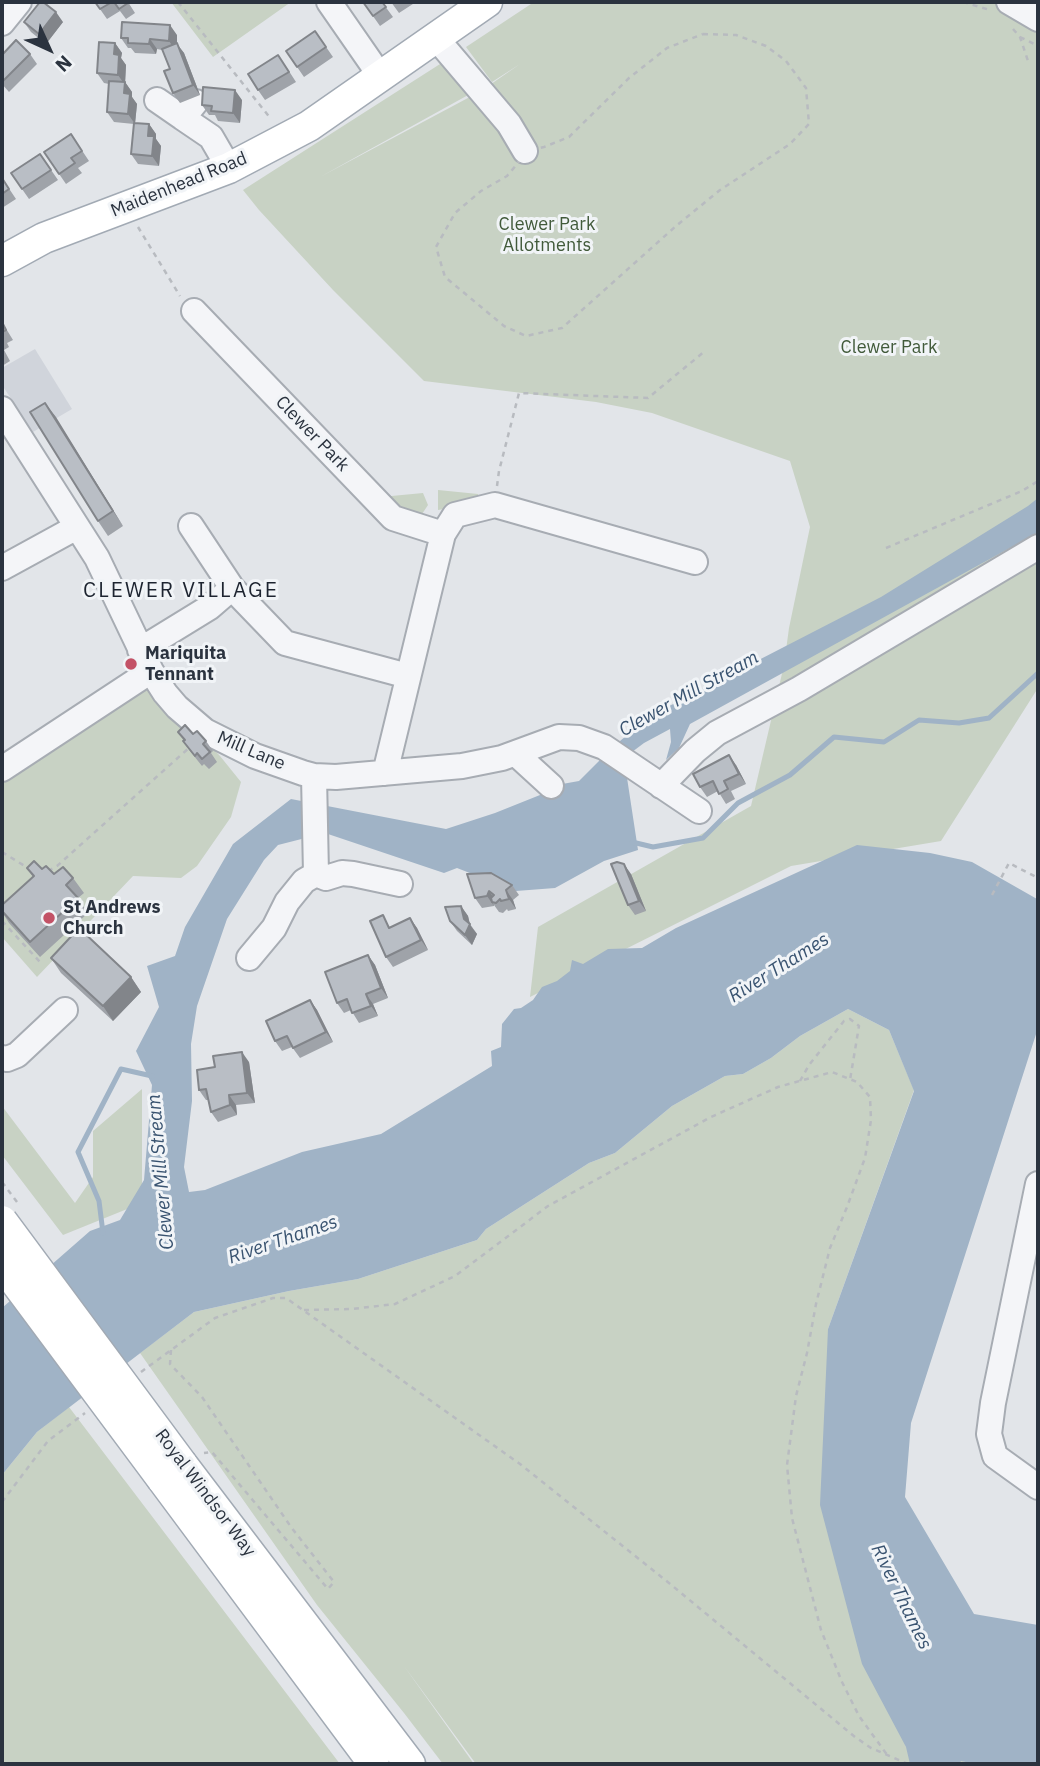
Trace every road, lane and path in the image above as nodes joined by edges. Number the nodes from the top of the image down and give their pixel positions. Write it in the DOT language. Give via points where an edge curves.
graph roads {
  1 [pos="19,2"];
  2 [pos="178,2"];
  3 [pos="329,2"];
  4 [pos="487,2"];
  5 [pos="963,2"];
  6 [pos="1004,7"];
  7 [pos="1038,19"];
  8 [pos="2,23"];
  9 [pos="1013,29"];
  10 [pos="436,37"];
  11 [pos="1020,37"];
  12 [pos="1038,46"];
  13 [pos="1029,64"];
  14 [pos="378,78"];
  15 [pos="157,100"];
  16 [pos="287,138"];
  17 [pos="525,151"];
  18 [pos="229,168"];
  19 [pos="134,221"];
  20 [pos="2,261"];
  21 [pos="194,311"];
  22 [pos="705,351"];
  23 [pos="2,409"];
  24 [pos="1038,481"];
  25 [pos="495,505"];
  26 [pos="191,526"];
  27 [pos="77,527"];
  28 [pos="443,534"];
  29 [pos="1038,547"];
  30 [pos="886,548"];
  31 [pos="695,562"];
  32 [pos="2,568"];
  33 [pos="232,588"];
  34 [pos="145,660"];
  35 [pos="408,676"];
  36 [pos="190,747"];
  37 [pos="516,754"];
  38 [pos="2,769"];
  39 [pos="385,773"];
  40 [pos="314,785"];
  41 [pos="551,786"];
  42 [pos="661,786"];
  43 [pos="699,811"];
  44 [pos="2,852"];
  45 [pos="30,870"];
  46 [pos="324,874"];
  47 [pos="40,876"];
  48 [pos="1038,878"];
  49 [pos="400,884"];
  50 [pos="992,895"];
  51 [pos="2,921"];
  52 [pos="249,958"];
  53 [pos="40,962"];
  54 [pos="65,1010"];
  55 [pos="2,1058"];
  56 [pos="850,1080"];
  57 [pos="800,1081"];
  58 [pos="1038,1184"];
  59 [pos="2,1221"];
  60 [pos="2,1264"];
  61 [pos="304,1310"];
  62 [pos="171,1350"];
  63 [pos="137,1375"];
  64 [pos="93,1408"];
  65 [pos="183,1465"];
  66 [pos="1014,1470"];
  67 [pos="1038,1487"];
  68 [pos="2,1502"];
  69 [pos="1038,1506"];
  70 [pos="888,1756"];
  71 [pos="374,1764"];
  72 [pos="410,1764"];
  73 [pos="907,1764"];
  1 -- 8 [label="street"];
  2 -- 16 [label="path"];
  3 -- 14 [label="street"];
  4 -- 10 [label="main road, Maidenhead Road"];
  5 -- 6 [label="path"];
  6 -- 7 [label="street"];
  9 -- 11 [label="path"];
  10 -- 14 [label="main road, Maidenhead Road"];
  10 -- 17 [label="street" via="509,124"];
  11 -- 12 [label="path"];
  11 -- 13 [label="path"];
  14 -- 16 [label="main road, Maidenhead Road"];
  15 -- 18 [label="street" via="190,110"];
  16 -- 18 [label="main road, Maidenhead Road"];
  17 -- 17 [label="path" via="569,137 667,48 703,34 737,35 766,46 786,61 806,89 809,124 790,144 676,226 562,328 526,336 504,326 445,277 436,247 455,214 507,176"];
  18 -- 20 [label="main road, Maidenhead Road" via="44,238"];
  19 -- 21 [label="path" via="179,295"];
  21 -- 28 [label="street, Clewer Park" via="393,519"];
  22 -- 25 [label="path" via="648,398 519,393"];
  23 -- 27 [label="street, Mill Lane"];
  24 -- 30 [label="path"];
  25 -- 28 [label="street" via="455,515"];
  25 -- 31 [label="street"];
  26 -- 33 [label="street"];
  27 -- 32 [label="street"];
  27 -- 34 [label="street, Mill Lane" via="97,558"];
  28 -- 35 [label="street"];
  29 -- 42 [label="street" via="717,733"];
  33 -- 34 [label="street"];
  33 -- 35 [label="street" via="285,643"];
  34 -- 38 [label="street"];
  34 -- 40 [label="street, Mill Lane" via="165,693 205,731"];
  35 -- 39 [label="street"];
  36 -- 47 [label="path" via="57,866"];
  37 -- 39 [label="street, Mill Lane" via="461,766"];
  37 -- 41 [label="street"];
  37 -- 42 [label="street, Mill Lane" via="559,737 579,738 604,747"];
  39 -- 40 [label="street, Mill Lane" via="336,777"];
  40 -- 46 [label="street" via="314,840"];
  42 -- 43 [label="street"];
  44 -- 45 [label="path"];
  46 -- 49 [label="street" via="353,874"];
  46 -- 52 [label="street" via="304,881"];
  48 -- 50 [label="path" via="1009,863"];
  51 -- 53 [label="path"];
  54 -- 55 [label="street" via="17,1055"];
  56 -- 57 [label="path" via="832,1072"];
  56 -- 57 [label="path" via="859,1026 850,1019"];
  56 -- 70 [label="path" via="870,1097 865,1158 827,1259 796,1396 787,1465 792,1518 821,1630 859,1716"];
  57 -- 61 [label="path" via="710,1117 548,1206 455,1276 394,1304"];
  58 -- 66 [label="street" via="989,1434 995,1456"];
  59 -- 65 [label="main road, Royal Windsor Way, bridge"];
  60 -- 65 [label="main road, Royal Windsor Way, bridge"];
  61 -- 62 [label="path" via="286,1298 273,1298 215,1318"];
  61 -- 70 [label="path" via="520,1464 855,1737"];
  62 -- 63 [label="path"];
  62 -- 65 [label="path" via="170,1364 202,1397 334,1582 328,1589 212,1452"];
  64 -- 68 [label="path" via="48,1441"];
  65 -- 71 [label="main road, Royal Windsor Way"];
  65 -- 72 [label="main road, Royal Windsor Way"];
  66 -- 67 [label="street"];
  66 -- 69 [label="street" via="1020,1489"];
  70 -- 73 [label="path"];
}
